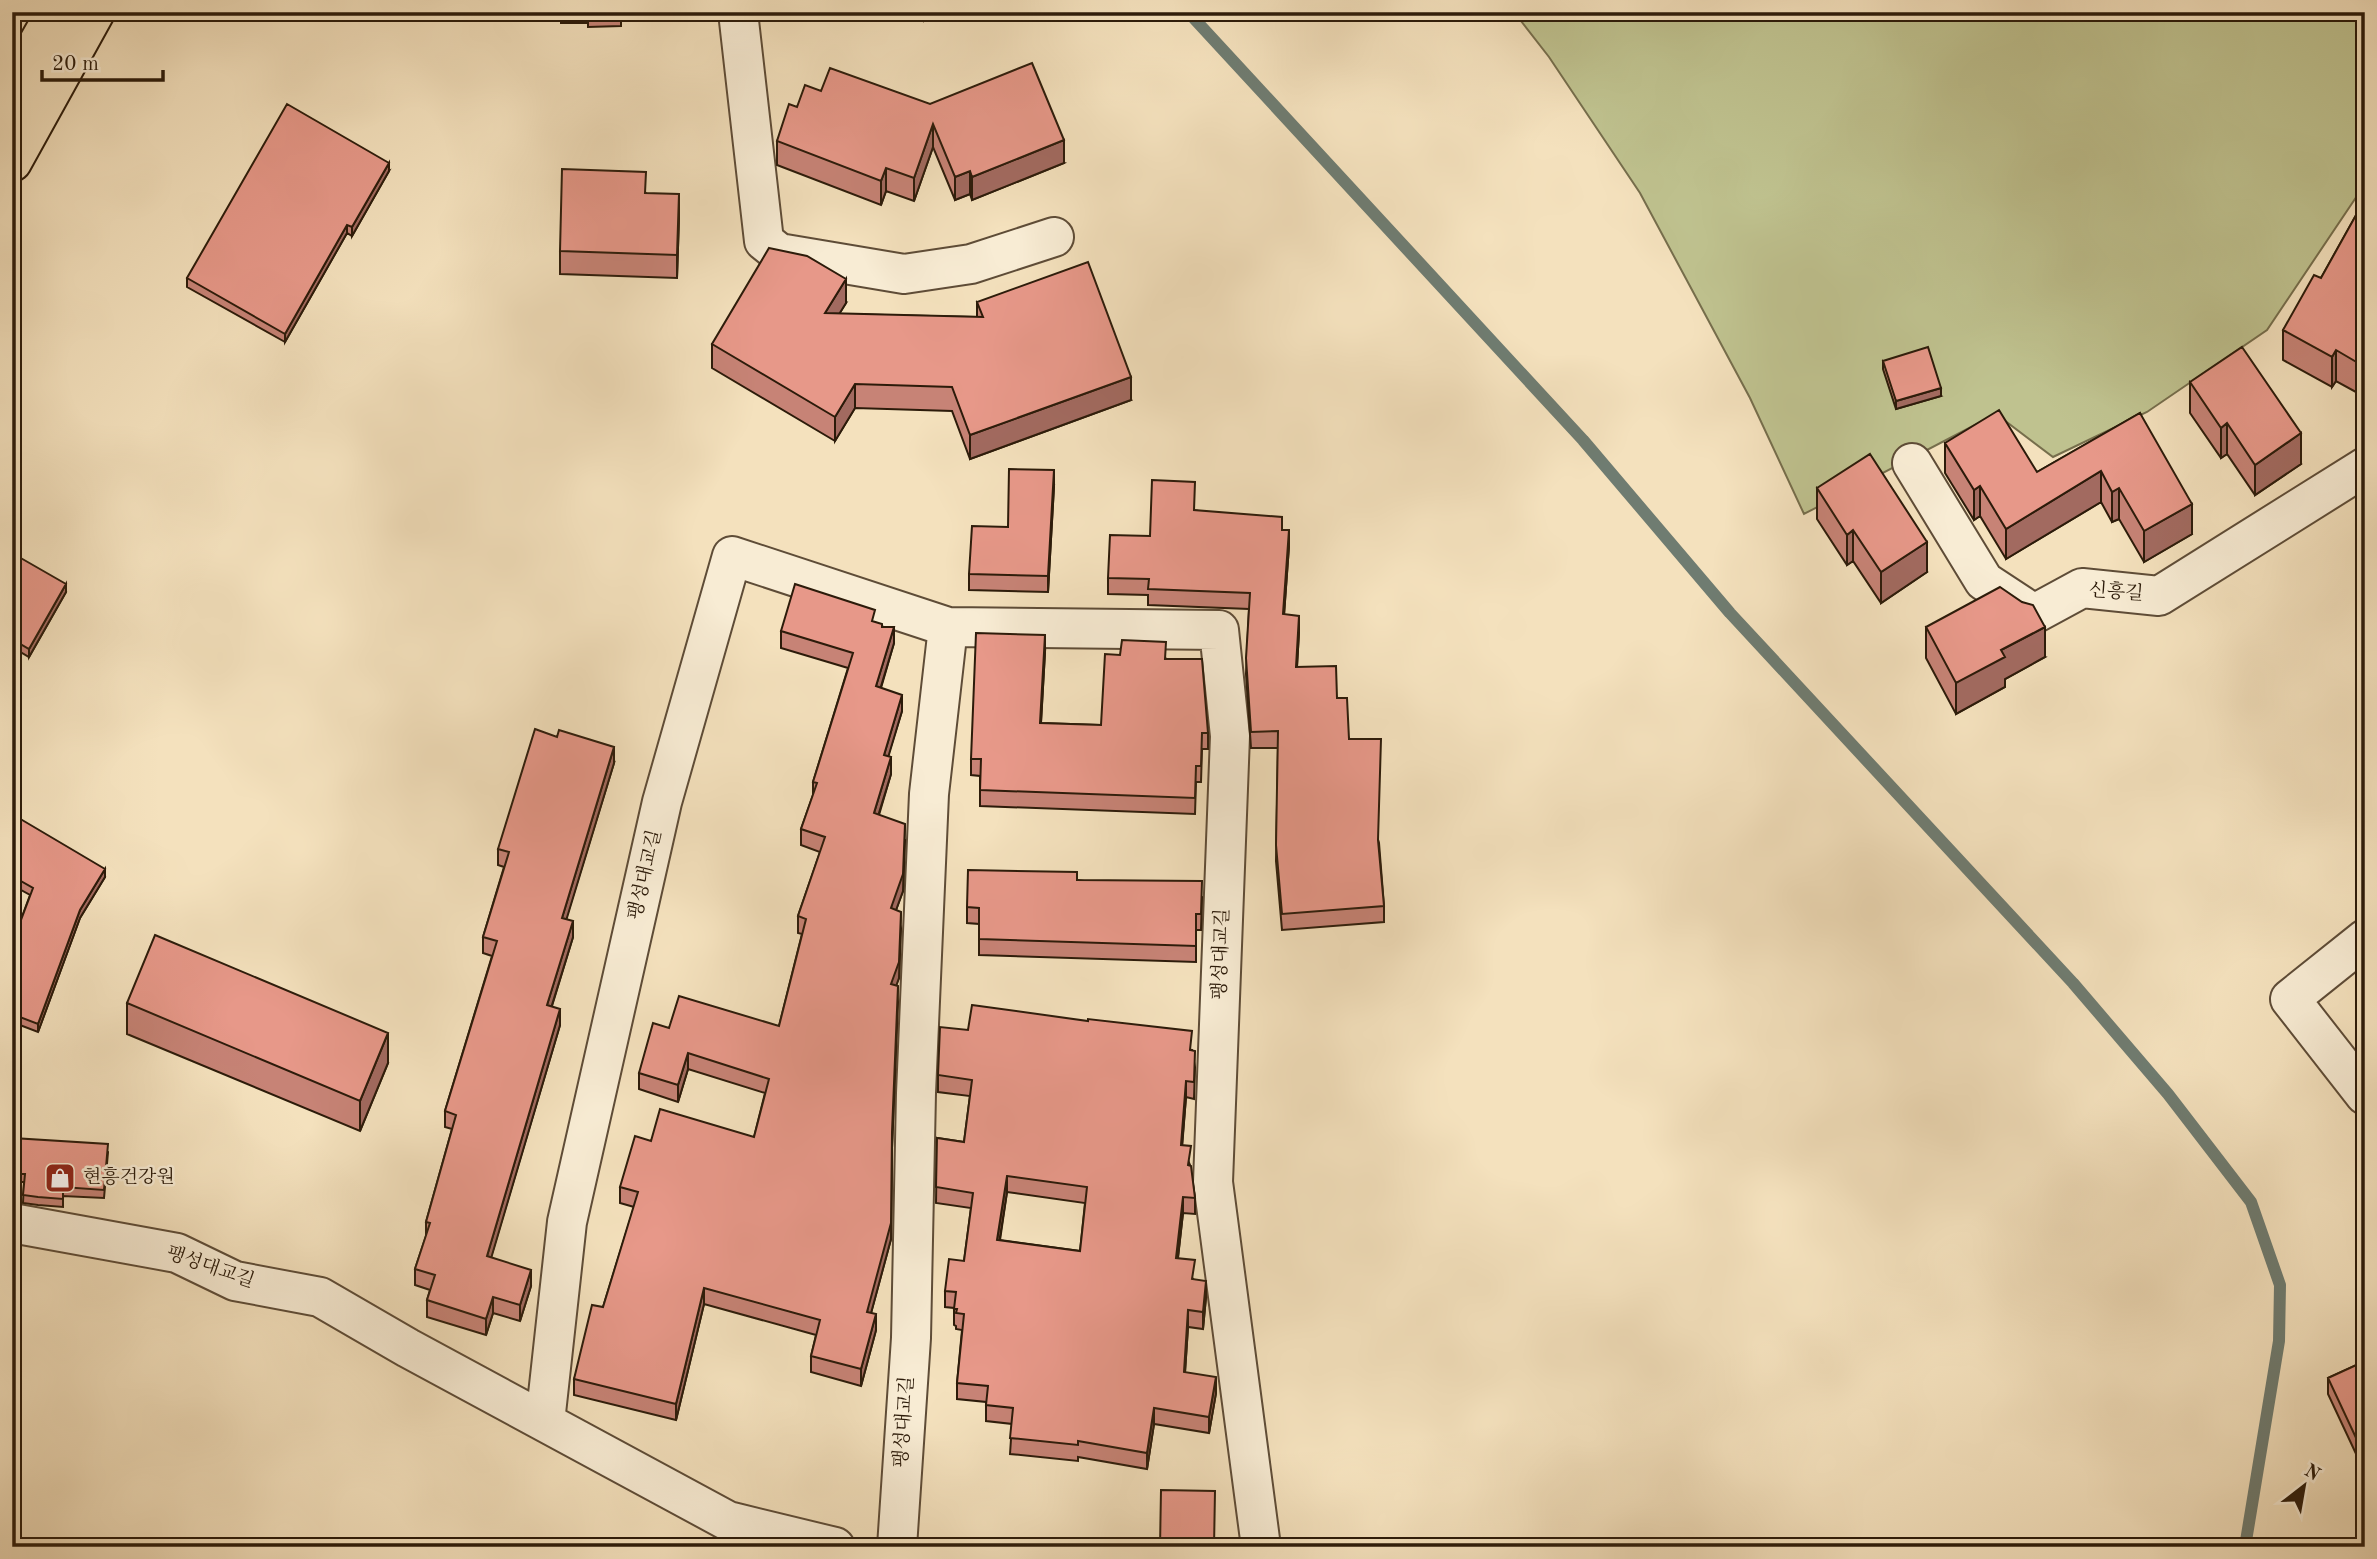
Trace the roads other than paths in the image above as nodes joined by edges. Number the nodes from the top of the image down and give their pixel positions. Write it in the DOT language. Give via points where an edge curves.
graph roads {
  1 [pos="56,12"];
  2 [pos="95,12"];
  3 [pos="738,12"];
  4 [pos="12,89"];
  5 [pos="12,163"];
  6 [pos="1054,237"];
  7 [pos="1912,463"];
  8 [pos="2365,467"];
  9 [pos="948,627"];
  10 [pos="2365,939"];
  11 [pos="2365,1095"];
  12 [pos="12,1223"];
  13 [pos="545,1422"];
  14 [pos="835,1547"];
  15 [pos="897,1547"];
  16 [pos="1261,1547"];
  1 -- 4 [label="main road"];
  2 -- 5 [label="main road"];
  3 -- 6 [label="street" via="764,241 779,253 904,274 971,264"];
  7 -- 8 [label="street, 신흥길" via="1984,581 2034,614 2082,588 2159,596"];
  9 -- 13 [label="street, 팽성대교길" via="732,556 662,802 567,1222"];
  9 -- 15 [label="street, 팽성대교길" via="929,794 911,1338"];
  9 -- 16 [label="street, 팽성대교길" via="1219,631 1230,736 1213,1181"];
  10 -- 11 [label="street" via="2290,999"];
  12 -- 13 [label="street, 팽성대교길" via="177,1253 235,1281 320,1297"];
  13 -- 14 [label="street, 팽성대교길" via="728,1521"];
}
